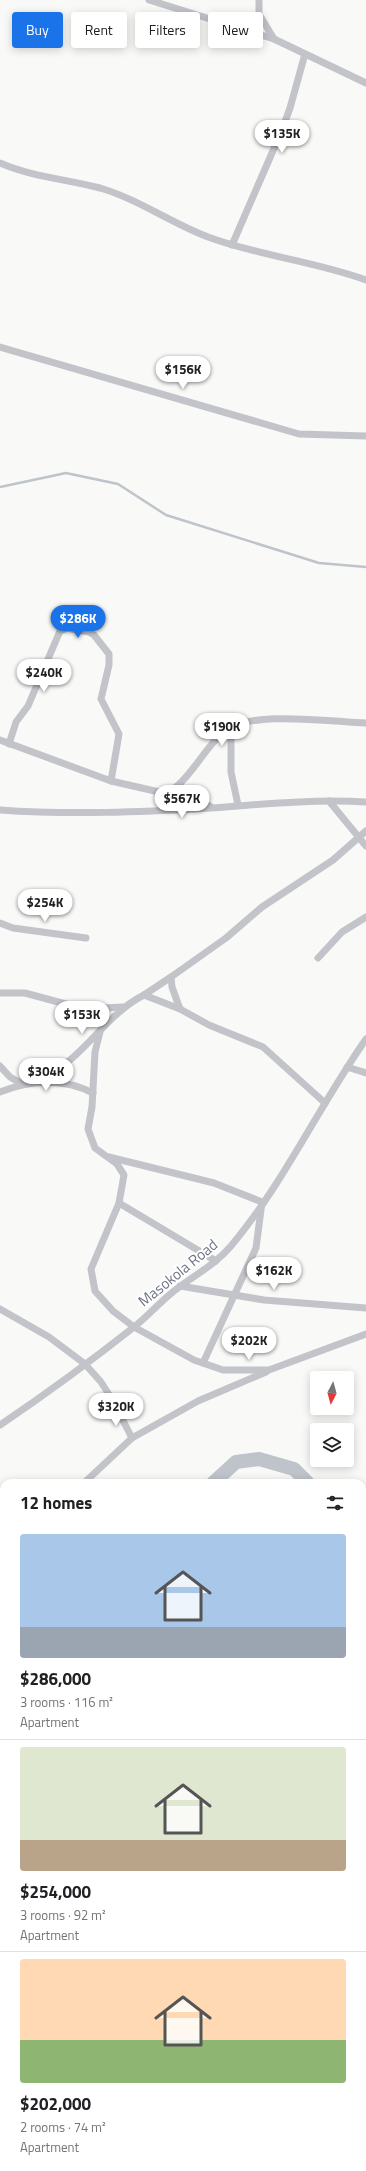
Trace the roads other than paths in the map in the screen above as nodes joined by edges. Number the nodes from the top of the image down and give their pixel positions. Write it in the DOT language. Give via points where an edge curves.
graph roads {
  1 [pos="149,0"];
  2 [pos="259,0"];
  3 [pos="259,12"];
  4 [pos="208,18"];
  5 [pos="263,21"];
  6 [pos="263,35"];
  7 [pos="274,39"];
  8 [pos="305,54"];
  9 [pos="366,83"];
  10 [pos="0,163"];
  11 [pos="232,245"];
  12 [pos="366,280"];
  13 [pos="0,347"];
  14 [pos="366,436"];
  15 [pos="366,723"];
  16 [pos="231,726"];
  17 [pos="0,740"];
  18 [pos="9,744"];
  19 [pos="111,781"];
  20 [pos="167,794"];
  21 [pos="329,800"];
  22 [pos="366,802"];
  23 [pos="238,805"];
  24 [pos="214,807"];
  25 [pos="0,810"];
  26 [pos="366,831"];
  27 [pos="358,838"];
  28 [pos="366,846"];
  29 [pos="366,917"];
  30 [pos="0,923"];
  31 [pos="86,938"];
  32 [pos="318,958"];
  33 [pos="171,977"];
  34 [pos="0,993"];
  35 [pos="144,995"];
  36 [pos="123,1007"];
  37 [pos="180,1009"];
  38 [pos="100,1032"];
  39 [pos="366,1039"];
  40 [pos="0,1066"];
  41 [pos="347,1067"];
  42 [pos="366,1073"];
  43 [pos="22,1084"];
  44 [pos="0,1092"];
  45 [pos="93,1093"];
  46 [pos="325,1103"];
  47 [pos="109,1157"];
  48 [pos="262,1202"];
  49 [pos="119,1203"];
  50 [pos="216,1261"];
  51 [pos="180,1286"];
  52 [pos="233,1295"];
  53 [pos="366,1308"];
  54 [pos="0,1309"];
  55 [pos="134,1327"];
  56 [pos="366,1334"];
  57 [pos="203,1363"];
  58 [pos="85,1364"];
  59 [pos="269,1370"];
  60 [pos="0,1425"];
  61 [pos="132,1438"];
  62 [pos="88,1479"];
  1 -- 4 [label="street"];
  2 -- 3 [label="street"];
  5 -- 7 [label="street"];
  6 -- 7 [label="street"];
  7 -- 8 [label="street"];
  8 -- 9 [label="street"];
  8 -- 11 [label="street" via="282,130"];
  10 -- 11 [label="street" via="32,174 100,188 120,195 208,237"];
  11 -- 12 [label="street" via="306,262"];
  13 -- 14 [label="street" via="300,434"];
  15 -- 16 [label="street" via="291,719 253,721"];
  16 -- 20 [label="street" via="183,781"];
  16 -- 23 [label="street" via="231,772"];
  17 -- 18 [label="street"];
  18 -- 19 [label="street"];
  18 -- 19 [label="street" via="16,722 28,706 60,631 67,628 90,632 109,654 110,659 101,699 118,734"];
  19 -- 20 [label="street"];
  20 -- 24 [label="street"];
  21 -- 22 [label="street"];
  21 -- 23 [label="street"];
  21 -- 27 [label="street"];
  23 -- 24 [label="street"];
  24 -- 25 [label="street" via="66,813"];
  26 -- 27 [label="street"];
  27 -- 28 [label="street"];
  27 -- 33 [label="street" via="333,860 262,907 226,938"];
  29 -- 32 [label="street" via="342,932"];
  30 -- 31 [label="street" via="13,928"];
  33 -- 35 [label="street"];
  33 -- 37 [label="street"];
  34 -- 36 [label="street" via="25,993 84,1008"];
  35 -- 36 [label="street"];
  35 -- 37 [label="street"];
  36 -- 38 [label="street"];
  37 -- 46 [label="street" via="209,1025 263,1047"];
  38 -- 43 [label="street" via="56,1070"];
  38 -- 45 [label="street" via="95,1052"];
  39 -- 41 [label="street, Masokola Road"];
  40 -- 43 [label="street" via="10,1077"];
  41 -- 42 [label="street"];
  41 -- 46 [label="street, Masokola Road"];
  43 -- 44 [label="street"];
  43 -- 45 [label="street" via="64,1083 80,1086"];
  45 -- 47 [label="street" via="89,1136 96,1148"];
  46 -- 48 [label="street, Masokola Road"];
  47 -- 48 [label="street" via="214,1183"];
  47 -- 49 [label="street" via="124,1175"];
  48 -- 50 [label="street, Masokola Road" via="230,1247"];
  48 -- 52 [label="street" via="256,1248"];
  49 -- 50 [label="street"];
  49 -- 55 [label="street" via="90,1274 95,1291 113,1311"];
  50 -- 51 [label="street, Masokola Road"];
  51 -- 52 [label="street"];
  51 -- 55 [label="street, Masokola Road"];
  52 -- 53 [label="street"];
  52 -- 57 [label="street"];
  54 -- 58 [label="street" via="49,1337"];
  55 -- 57 [label="street"];
  55 -- 58 [label="street, Masokola Road"];
  56 -- 59 [label="street"];
  57 -- 59 [label="street" via="223,1370"];
  58 -- 60 [label="street, Masokola Road"];
  58 -- 61 [label="street" via="101,1382"];
  59 -- 61 [label="street" via="198,1401"];
  61 -- 62 [label="street"];
}
